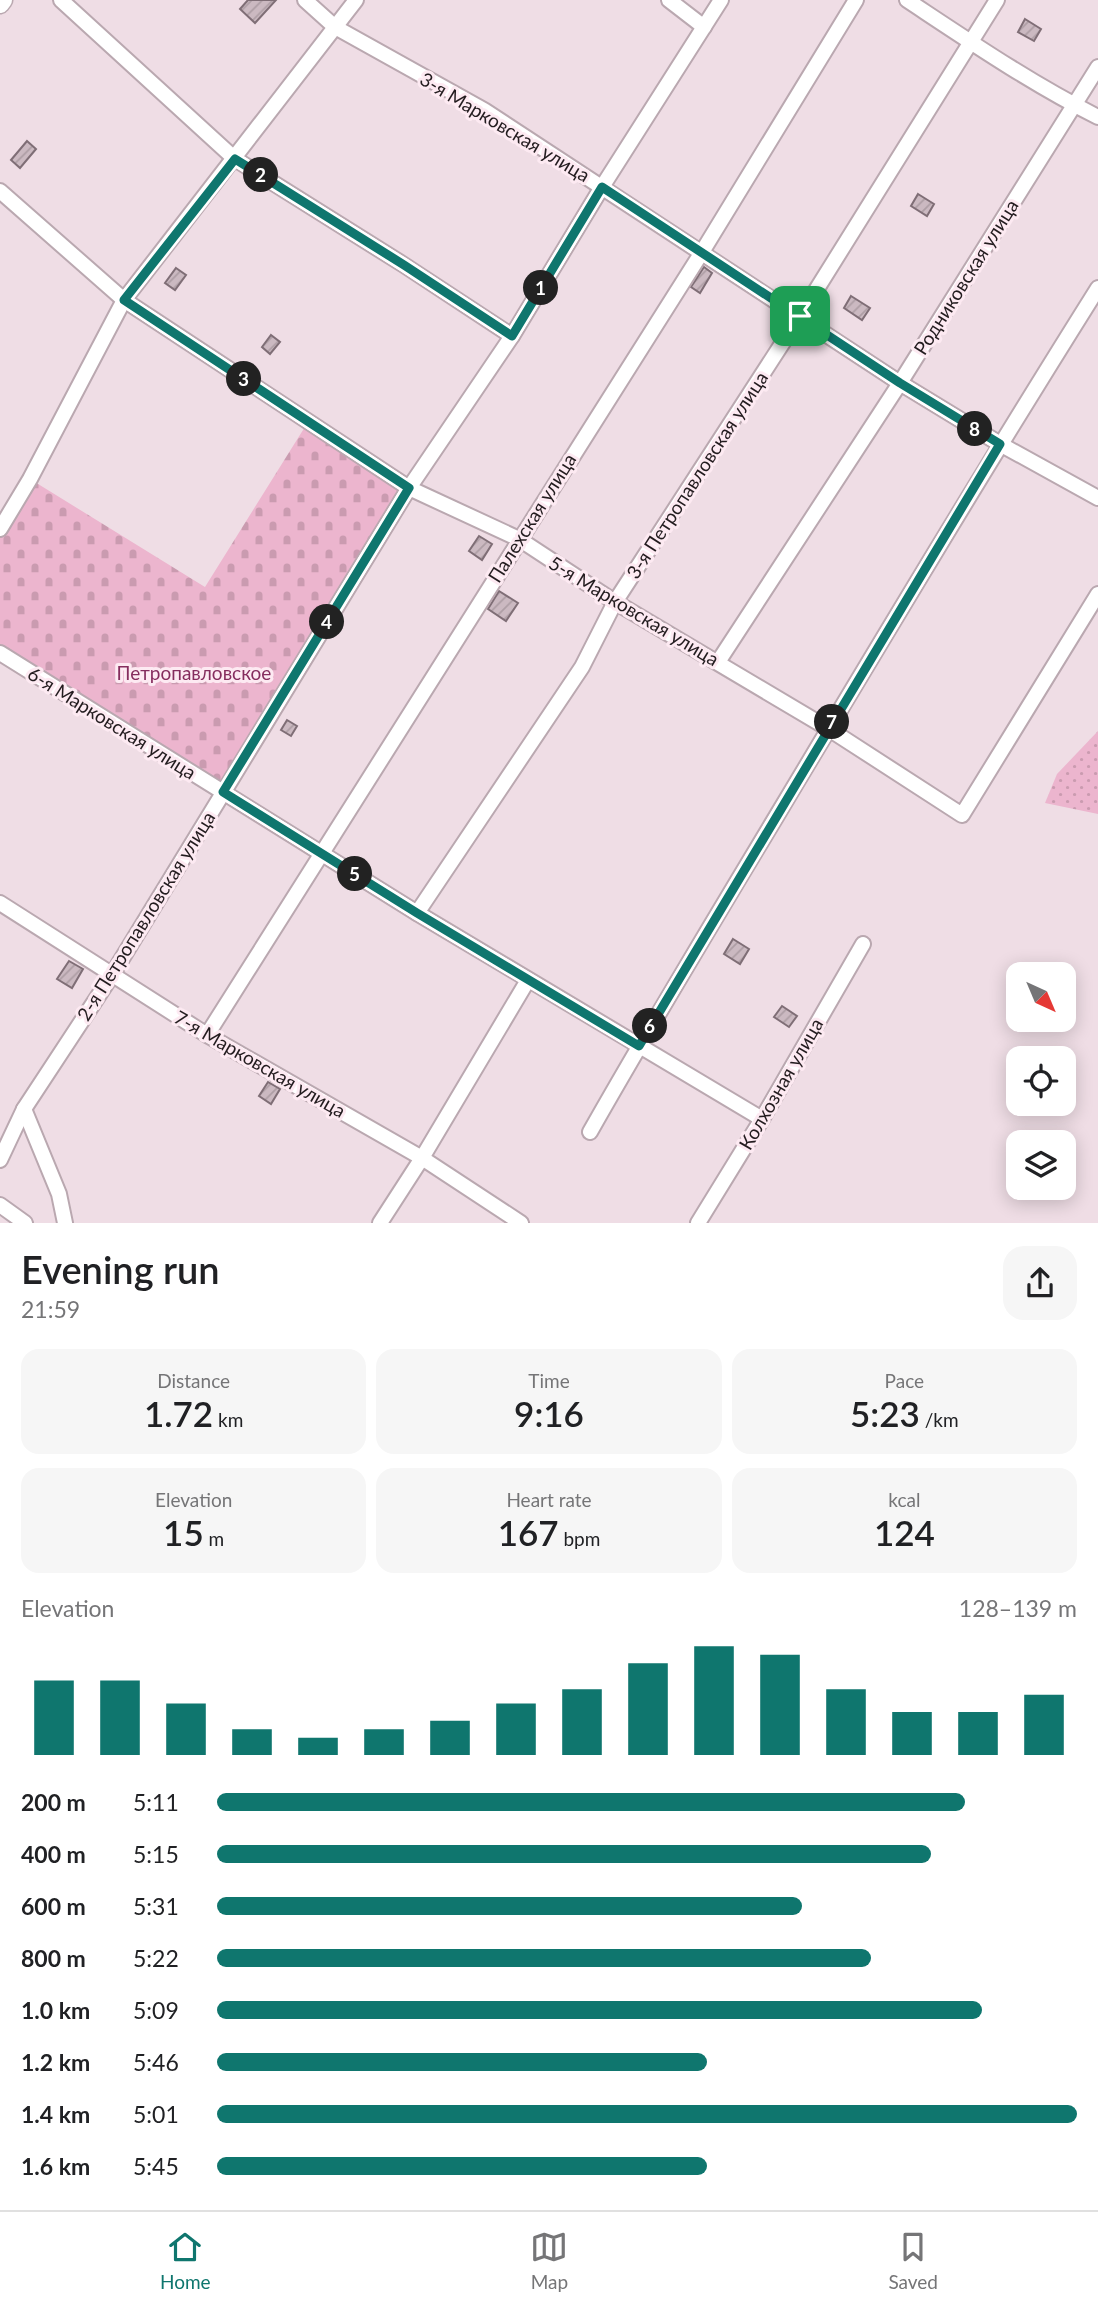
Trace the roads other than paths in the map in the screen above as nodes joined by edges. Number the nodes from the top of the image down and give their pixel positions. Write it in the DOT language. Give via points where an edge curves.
graph roads {
  1 [pos="61,0"];
  2 [pos="304,0"];
  3 [pos="356,0"];
  4 [pos="669,0"];
  5 [pos="721,0"];
  6 [pos="856,0"];
  7 [pos="907,0"];
  8 [pos="997,0"];
  9 [pos="335,27"];
  10 [pos="704,27"];
  11 [pos="970,41"];
  12 [pos="1098,67"];
  13 [pos="1074,105"];
  14 [pos="1098,117"];
  15 [pos="235,159"];
  16 [pos="602,187"];
  17 [pos="0,191"];
  18 [pos="702,252"];
  19 [pos="1098,288"];
  20 [pos="124,300"];
  21 [pos="800,316"];
  22 [pos="512,336"];
  23 [pos="900,383"];
  24 [pos="1000,444"];
  25 [pos="409,488"];
  26 [pos="1098,498"];
  27 [pos="0,529"];
  28 [pos="519,539"];
  29 [pos="1098,594"];
  30 [pos="615,602"];
  31 [pos="0,653"];
  32 [pos="718,662"];
  33 [pos="828,729"];
  34 [pos="223,792"];
  35 [pos="322,853"];
  36 [pos="0,903"];
  37 [pos="417,913"];
  38 [pos="863,944"];
  39 [pos="112,975"];
  40 [pos="528,980"];
  41 [pos="207,1035"];
  42 [pos="639,1046"];
  43 [pos="24,1109"];
  44 [pos="762,1119"];
  45 [pos="590,1132"];
  46 [pos="422,1158"];
  47 [pos="0,1160"];
  48 [pos="0,1205"];
  49 [pos="24,1223"];
  50 [pos="65,1223"];
  51 [pos="380,1223"];
  52 [pos="521,1223"];
  53 [pos="698,1223"];
  1 -- 15 [label="street"];
  2 -- 9 [label="street, 3-я Марковская улица"];
  3 -- 9 [label="street"];
  4 -- 10 [label="street"];
  5 -- 10 [label="street, 2-я Петропавловская улица"];
  6 -- 18 [label="street, Палехская улица"];
  7 -- 11 [label="street"];
  8 -- 11 [label="street, 3-я Петропавловская улица"];
  9 -- 15 [label="street"];
  9 -- 16 [label="street, 3-я Марковская улица" via="484,110"];
  10 -- 16 [label="street, 2-я Петропавловская улица"];
  11 -- 13 [label="street"];
  11 -- 21 [label="street, 3-я Петропавловская улица"];
  12 -- 13 [label="street, Родниковская улица"];
  13 -- 14 [label="street"];
  13 -- 23 [label="street, Родниковская улица"];
  15 -- 20 [label="street"];
  15 -- 22 [label="street"];
  16 -- 18 [label="street, 3-я Марковская улица"];
  16 -- 22 [label="street, 2-я Петропавловская улица"];
  17 -- 20 [label="street, 5-я Марковская улица"];
  18 -- 21 [label="street, 3-я Марковская улица"];
  18 -- 28 [label="street, Палехская улица"];
  19 -- 24 [label="street"];
  20 -- 25 [label="street, 5-я Марковская улица"];
  20 -- 27 [label="street"];
  21 -- 23 [label="street, 3-я Марковская улица"];
  21 -- 30 [label="street, 3-я Петропавловская улица"];
  22 -- 25 [label="street, 2-я Петропавловская улица"];
  23 -- 24 [label="street, 3-я Марковская улица"];
  23 -- 32 [label="street, Родниковская улица"];
  24 -- 26 [label="street, 3-я Марковская улица"];
  24 -- 33 [label="street"];
  25 -- 28 [label="street, 5-я Марковская улица"];
  25 -- 34 [label="street, 2-я Петропавловская улица"];
  28 -- 30 [label="street, 5-я Марковская улица"];
  28 -- 35 [label="street, Палехская улица"];
  29 -- 33 [label="street, 5-я Марковская улица" via="962,815"];
  30 -- 32 [label="street, 5-я Марковская улица"];
  30 -- 37 [label="street, 3-я Петропавловская улица" via="582,667"];
  31 -- 34 [label="street, 6-я Марковская улица"];
  32 -- 33 [label="street, 5-я Марковская улица"];
  33 -- 42 [label="street"];
  34 -- 35 [label="street, 6-я Марковская улица"];
  34 -- 39 [label="street, 2-я Петропавловская улица"];
  35 -- 37 [label="street, 6-я Марковская улица"];
  35 -- 41 [label="street, Палехская улица"];
  36 -- 39 [label="street, 7-я Марковская улица"];
  37 -- 40 [label="street, 6-я Марковская улица"];
  38 -- 44 [label="street, Колхозная улица"];
  39 -- 41 [label="street, 7-я Марковская улица"];
  39 -- 43 [label="street, 2-я Петропавловская улица"];
  40 -- 42 [label="street, 6-я Марковская улица"];
  40 -- 46 [label="street"];
  41 -- 46 [label="street, 7-я Марковская улица"];
  42 -- 44 [label="street, 6-я Марковская улица"];
  42 -- 45 [label="street"];
  43 -- 47 [label="street, 2-я Петропавловская улица"];
  43 -- 50 [label="street" via="59,1195"];
  44 -- 53 [label="street, Колхозная улица"];
  46 -- 51 [label="street"];
  46 -- 52 [label="street, 7-я Марковская улица"];
  48 -- 49 [label="street"];
}
